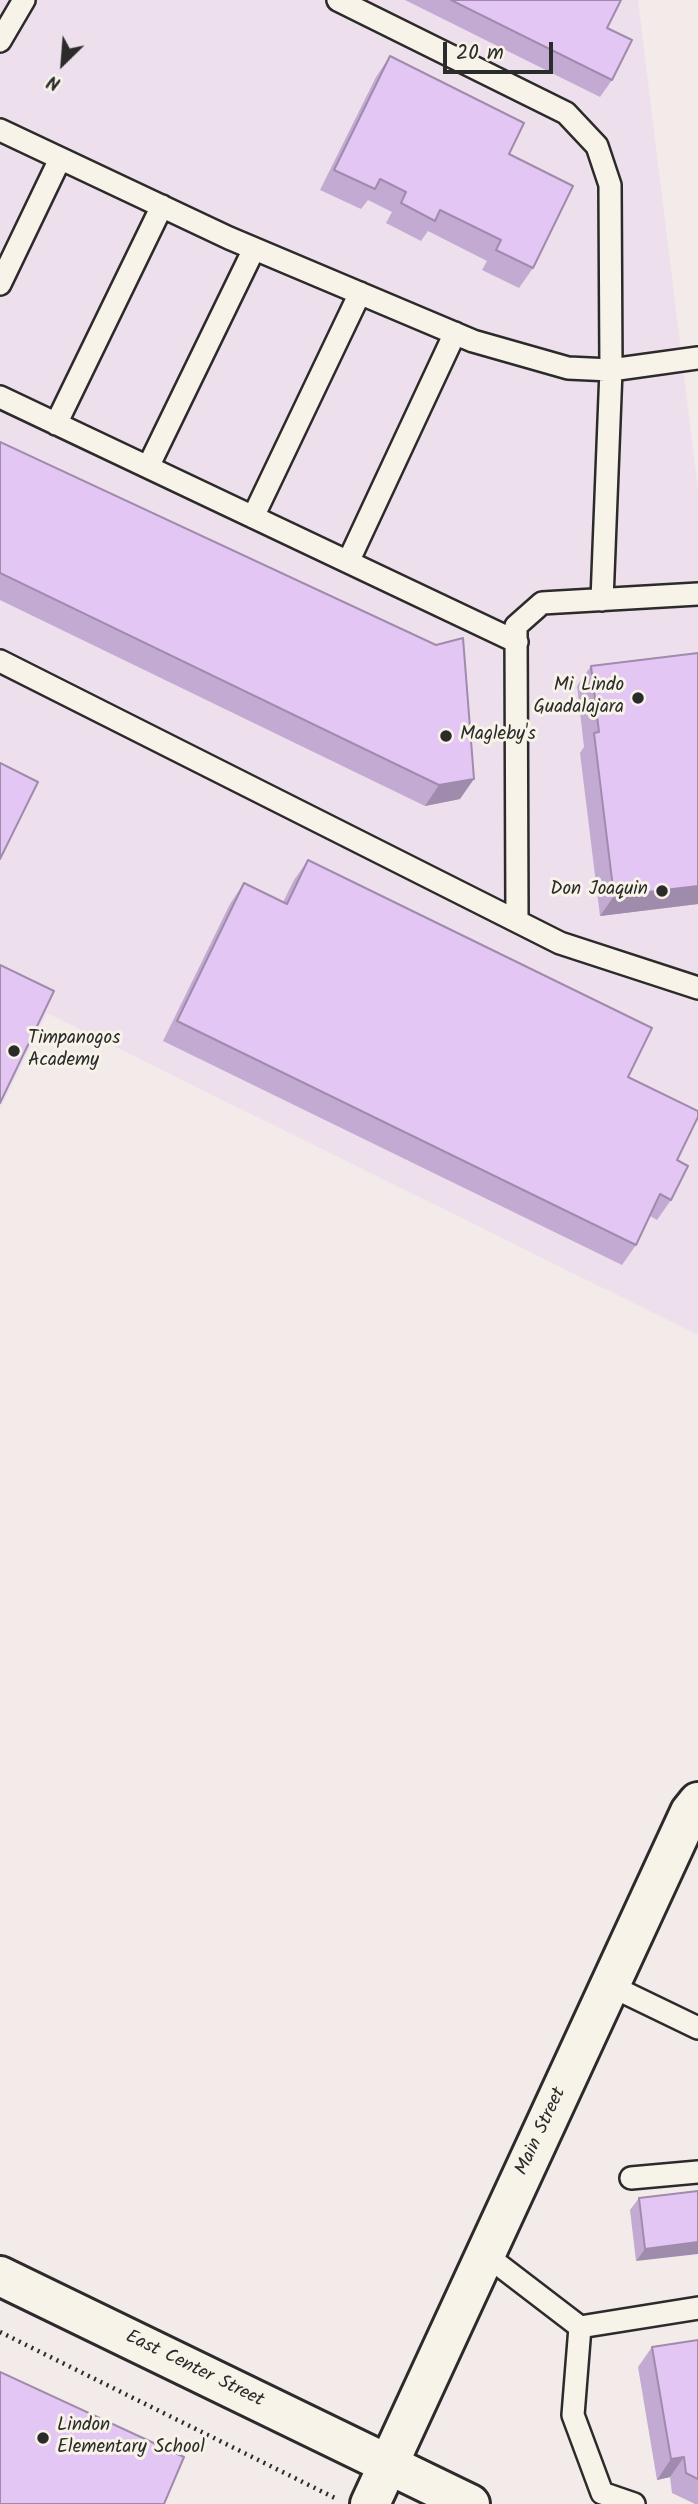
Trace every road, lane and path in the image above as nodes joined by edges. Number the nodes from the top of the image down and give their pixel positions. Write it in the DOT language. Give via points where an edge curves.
graph roads {
  1 [pos="24,0"];
  2 [pos="338,0"];
  3 [pos="0,41"];
  4 [pos="0,130"];
  5 [pos="60,159"];
  6 [pos="162,206"];
  7 [pos="254,249"];
  8 [pos="0,284"];
  9 [pos="360,293"];
  10 [pos="455,333"];
  11 [pos="698,358"];
  12 [pos="611,369"];
  13 [pos="0,397"];
  14 [pos="56,424"];
  15 [pos="148,467"];
  16 [pos="253,517"];
  17 [pos="348,562"];
  18 [pos="698,593"];
  19 [pos="602,600"];
  20 [pos="517,642"];
  21 [pos="0,661"];
  22 [pos="517,920"];
  23 [pos="698,988"];
  24 [pos="698,1802"];
  25 [pos="610,1985"];
  26 [pos="698,2028"];
  27 [pos="698,2172"];
  28 [pos="631,2178"];
  29 [pos="486,2255"];
  30 [pos="0,2276"];
  31 [pos="698,2308"];
  32 [pos="580,2327"];
  33 [pos="0,2332"];
  34 [pos="388,2463"];
  35 [pos="598,2499"];
  36 [pos="354,2502"];
  37 [pos="470,2504"];
  38 [pos="634,2504"];
  1 -- 3 [label="lane"];
  2 -- 12 [label="lane" via="566,113 597,146 610,185"];
  4 -- 5 [label="lane"];
  5 -- 6 [label="lane"];
  5 -- 8 [label="lane"];
  6 -- 7 [label="lane"];
  6 -- 14 [label="lane"];
  7 -- 9 [label="lane"];
  7 -- 15 [label="lane"];
  9 -- 10 [label="lane"];
  9 -- 16 [label="lane"];
  10 -- 12 [label="lane" via="568,368"];
  10 -- 17 [label="lane"];
  11 -- 12 [label="lane"];
  12 -- 19 [label="lane"];
  13 -- 14 [label="lane"];
  14 -- 15 [label="lane"];
  15 -- 16 [label="lane"];
  16 -- 17 [label="lane"];
  17 -- 20 [label="lane"];
  18 -- 19 [label="lane"];
  19 -- 20 [label="lane" via="542,603 516,626"];
  20 -- 22 [label="lane"];
  21 -- 22 [label="lane"];
  22 -- 23 [label="lane" via="560,943"];
  24 -- 25 [label="street, Main Street"];
  25 -- 26 [label="lane"];
  25 -- 29 [label="street, Main Street"];
  27 -- 28 [label="lane"];
  29 -- 32 [label="lane"];
  29 -- 34 [label="street, Main Street"];
  30 -- 34 [label="street, East Center Street"];
  31 -- 32 [label="lane"];
  32 -- 35 [label="lane" via="573,2415"];
  33 -- 36 [label="path"];
  34 -- 36 [label="street, Main Street"];
  34 -- 37 [label="street, East Center Street"];
  35 -- 38 [label="lane"];
}
